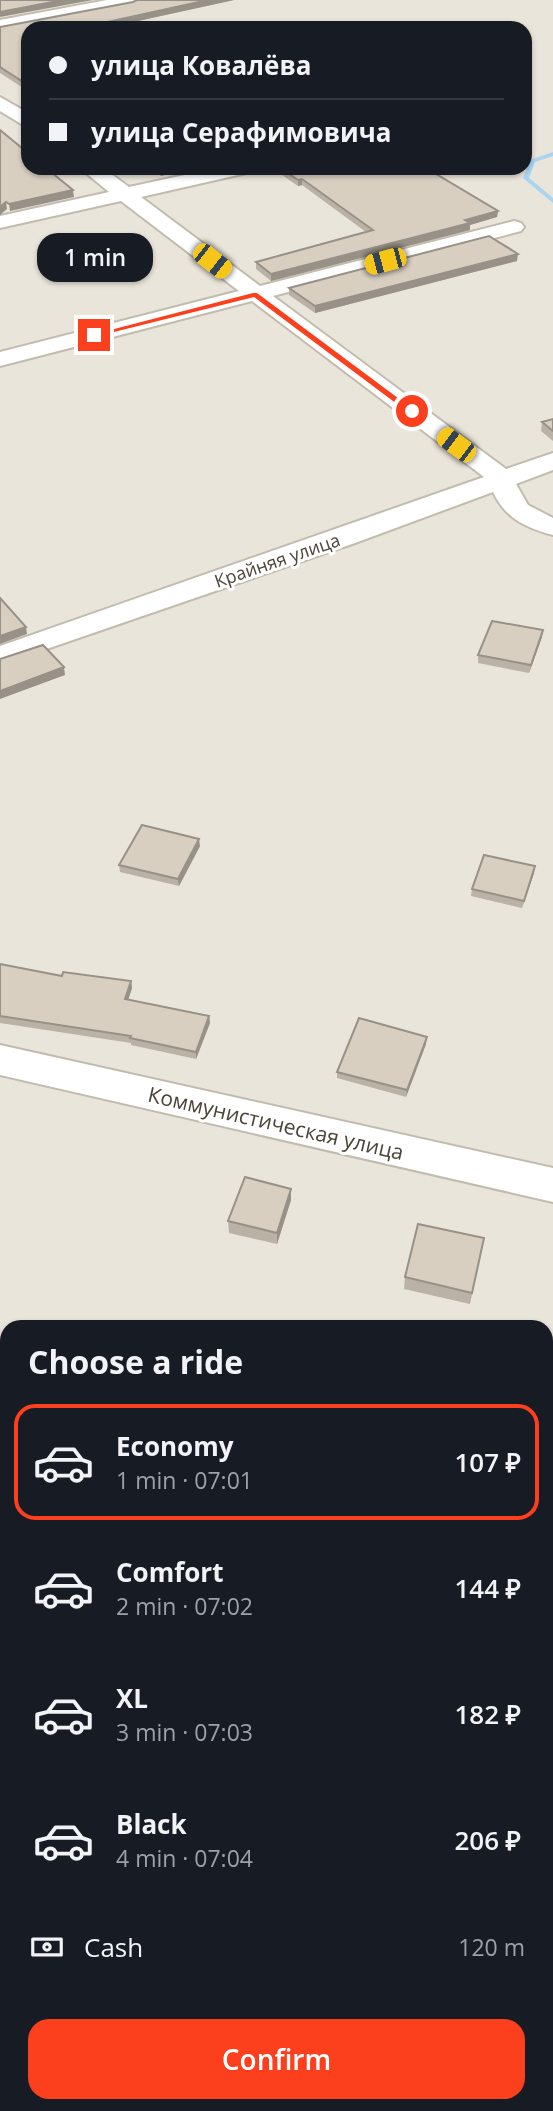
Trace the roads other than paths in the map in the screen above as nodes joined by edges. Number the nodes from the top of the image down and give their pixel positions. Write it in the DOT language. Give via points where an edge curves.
graph roads {
  1 [pos="133,0"];
  2 [pos="21,21"];
  3 [pos="21,21"];
  4 [pos="0,25"];
  5 [pos="100,175"];
  6 [pos="212,175"];
  7 [pos="127,194"];
  8 [pos="0,222"];
  9 [pos="514,228"];
  10 [pos="255,295"];
  11 [pos="0,359"];
  12 [pos="553,461"];
  13 [pos="501,478"];
  14 [pos="553,527"];
  15 [pos="0,656"];
  16 [pos="0,1060"];
  17 [pos="553,1185"];
  1 -- 2 [label="street"];
  3 -- 4 [label="street"];
  5 -- 7 [label="street"];
  6 -- 7 [label="street"];
  7 -- 8 [label="street"];
  7 -- 10 [label="street"];
  9 -- 10 [label="street"];
  10 -- 11 [label="street"];
  10 -- 13 [label="street"];
  12 -- 13 [label="street, Крайняя улица"];
  13 -- 14 [label="street" via="506,497 520,512"];
  13 -- 15 [label="street, Крайняя улица"];
  16 -- 17 [label="street, Коммунистическая улица"];
}
